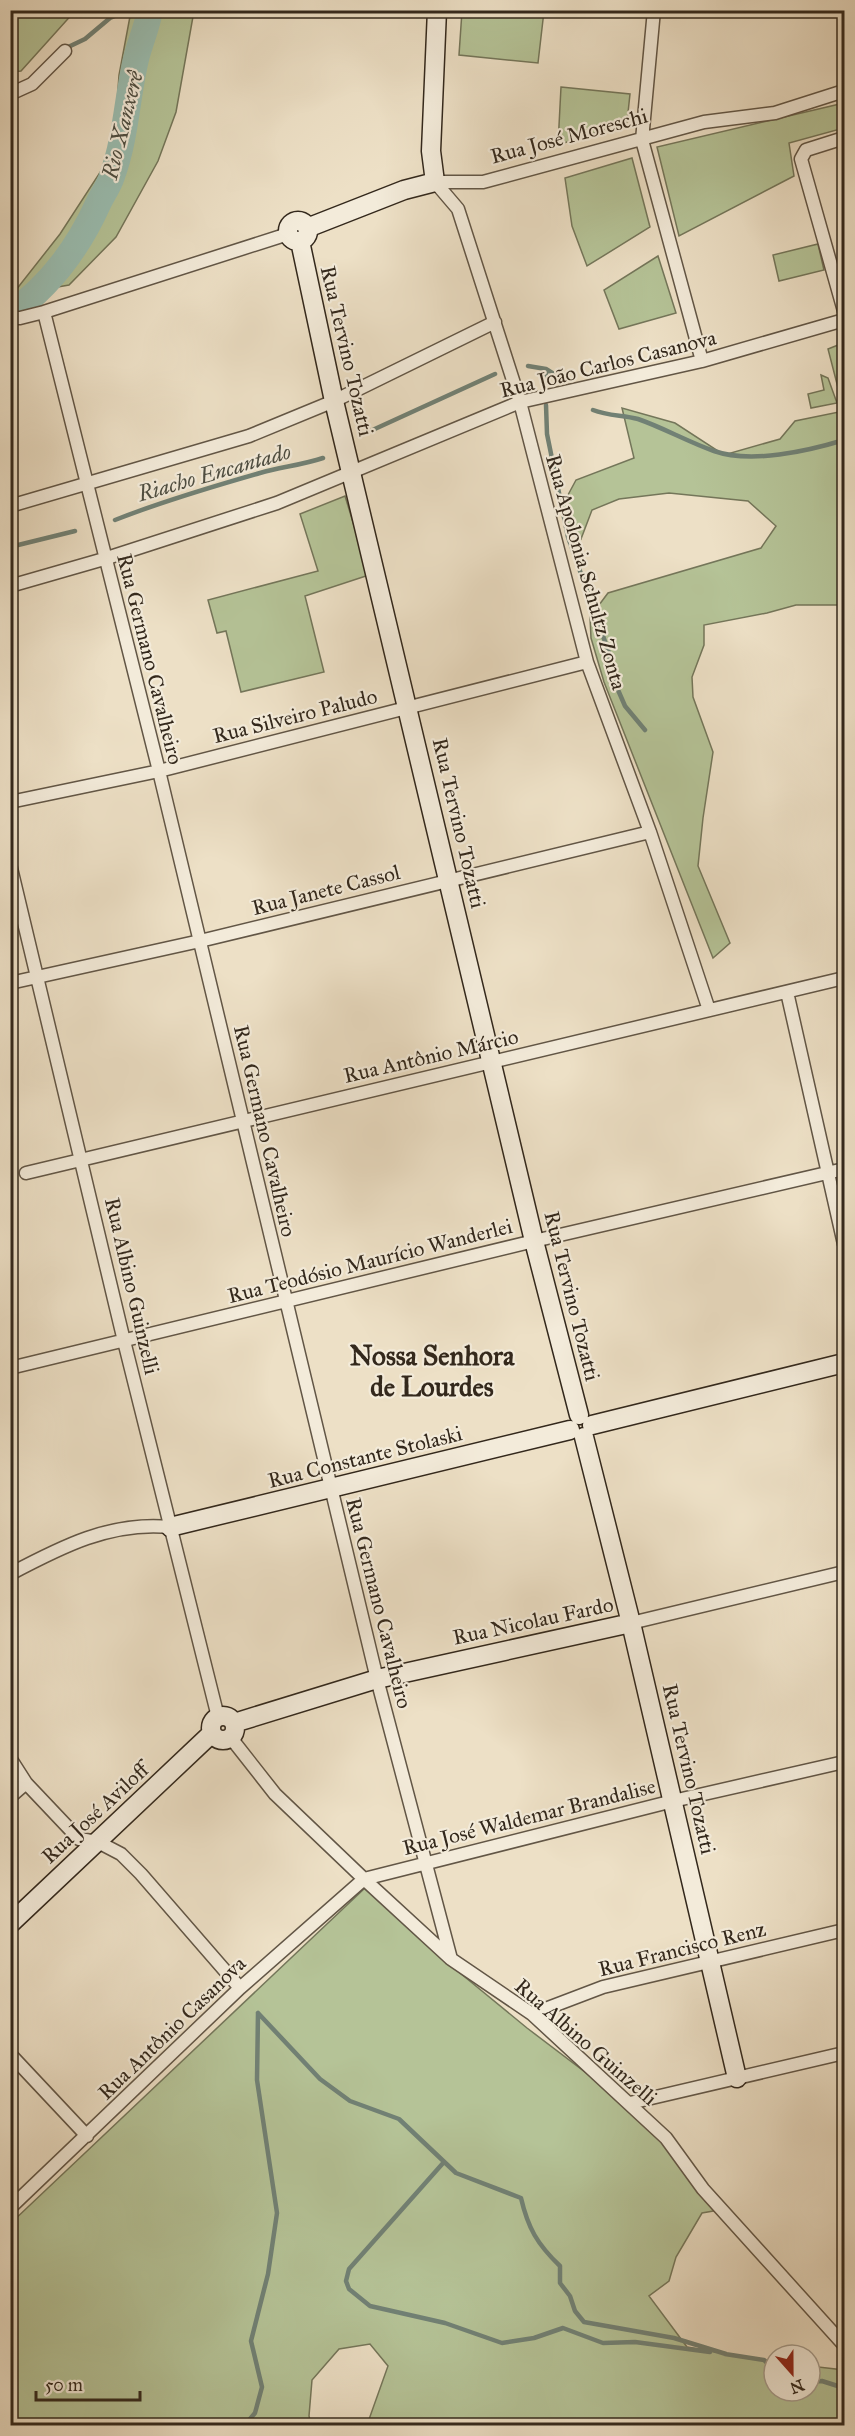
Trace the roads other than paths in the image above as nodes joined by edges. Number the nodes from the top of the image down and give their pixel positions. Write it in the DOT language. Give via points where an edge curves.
graph roads {
  1 [pos="437,10"];
  2 [pos="654,10"];
  3 [pos="64,51"];
  4 [pos="844,91"];
  5 [pos="10,94"];
  6 [pos="844,138"];
  7 [pos="642,140"];
  8 [pos="435,182"];
  9 [pos="298,234"];
  10 [pos="844,311"];
  11 [pos="44,312"];
  12 [pos="15,318"];
  13 [pos="844,320"];
  14 [pos="495,322"];
  15 [pos="702,361"];
  16 [pos="334,401"];
  17 [pos="520,402"];
  18 [pos="352,474"];
  19 [pos="87,484"];
  20 [pos="10,506"];
  21 [pos="104,559"];
  22 [pos="10,586"];
  23 [pos="587,662"];
  24 [pos="408,708"];
  25 [pos="159,771"];
  26 [pos="10,802"];
  27 [pos="650,832"];
  28 [pos="10,864"];
  29 [pos="450,879"];
  30 [pos="200,941"];
  31 [pos="38,976"];
  32 [pos="844,978"];
  33 [pos="10,983"];
  34 [pos="787,992"];
  35 [pos="710,1010"];
  36 [pos="493,1062"];
  37 [pos="243,1120"];
  38 [pos="82,1159"];
  39 [pos="844,1169"];
  40 [pos="26,1173"];
  41 [pos="828,1173"];
  42 [pos="534,1241"];
  43 [pos="844,1244"];
  44 [pos="286,1302"];
  45 [pos="124,1341"];
  46 [pos="844,1363"];
  47 [pos="10,1368"];
  48 [pos="581,1427"];
  49 [pos="330,1488"];
  50 [pos="170,1527"];
  51 [pos="844,1572"];
  52 [pos="10,1574"];
  53 [pos="631,1623"];
  54 [pos="377,1679"];
  55 [pos="224,1728"];
  56 [pos="10,1758"];
  57 [pos="844,1762"];
  58 [pos="26,1784"];
  59 [pos="10,1797"];
  60 [pos="673,1801"];
  61 [pos="98,1842"];
  62 [pos="425,1863"];
  63 [pos="364,1879"];
  64 [pos="10,1924"];
  65 [pos="844,1930"];
  66 [pos="451,1959"];
  67 [pos="710,1961"];
  68 [pos="240,1988"];
  69 [pos="532,2014"];
  70 [pos="844,2053"];
  71 [pos="10,2054"];
  72 [pos="737,2078"];
  73 [pos="630,2103"];
  74 [pos="87,2136"];
  75 [pos="10,2208"];
  76 [pos="844,2345"];
  1 -- 8 [label="street" via="431,151"];
  2 -- 7 [label="street"];
  3 -- 5 [label="street" via="32,84"];
  4 -- 7 [label="street, Rua José Moreschi" via="775,113 705,122"];
  6 -- 10 [label="street" via="806,150 801,159"];
  7 -- 8 [label="street, Rua José Moreschi" via="483,182"];
  7 -- 15 [label="street"];
  8 -- 9 [label="street, Rua José Moreschi" via="404,190"];
  8 -- 14 [label="street, Rua Apolonia Schultz Zonta" via="458,209"];
  9 -- 11 [label="street, Rua José Moreschi"];
  9 -- 16 [label="street, Rua Tervino Tozatti"];
  11 -- 12 [label="street, Rua José Moreschi"];
  11 -- 19 [label="street, Rua Germano Cavalheiro"];
  13 -- 15 [label="street, Rua João Carlos Casanova"];
  14 -- 16 [label="street"];
  14 -- 17 [label="street, Rua Apolonia Schultz Zonta"];
  15 -- 17 [label="street, Rua João Carlos Casanova"];
  16 -- 18 [label="street, Rua Tervino Tozatti"];
  16 -- 19 [label="street" via="249,436"];
  17 -- 18 [label="street, Rua João Carlos Casanova"];
  17 -- 23 [label="street, Rua Apolonia Schultz Zonta"];
  18 -- 21 [label="street, Rua João Carlos Casanova" via="277,503"];
  18 -- 24 [label="street, Rua Tervino Tozatti"];
  19 -- 20 [label="street"];
  19 -- 21 [label="street, Rua Germano Cavalheiro"];
  21 -- 22 [label="street, Rua João Carlos Casanova"];
  21 -- 25 [label="street, Rua Germano Cavalheiro"];
  23 -- 24 [label="street, Rua Silveiro Paludo"];
  23 -- 27 [label="street, Rua Apolonia Schultz Zonta"];
  24 -- 25 [label="street, Rua Silveiro Paludo"];
  24 -- 29 [label="street, Rua Tervino Tozatti"];
  25 -- 26 [label="street, Rua Silveiro Paludo"];
  25 -- 30 [label="street, Rua Germano Cavalheiro"];
  27 -- 29 [label="street, Rua Janete Cassol"];
  27 -- 35 [label="street, Rua Apolonia Schultz Zonta"];
  28 -- 31 [label="street, Rua Albino Guinzelli"];
  29 -- 30 [label="street, Rua Janete Cassol"];
  29 -- 36 [label="street, Rua Tervino Tozatti"];
  30 -- 31 [label="street, Rua Janete Cassol"];
  30 -- 37 [label="street, Rua Germano Cavalheiro"];
  31 -- 33 [label="street, Rua Janete Cassol"];
  31 -- 38 [label="street, Rua Albino Guinzelli"];
  32 -- 34 [label="street, Rua Antônio Márcio"];
  34 -- 35 [label="street, Rua Antônio Márcio"];
  34 -- 41 [label="street"];
  35 -- 36 [label="street, Rua Antônio Márcio"];
  36 -- 37 [label="street, Rua Antônio Márcio"];
  36 -- 42 [label="street, Rua Tervino Tozatti"];
  37 -- 38 [label="street, Rua Antônio Márcio"];
  37 -- 44 [label="street, Rua Germano Cavalheiro"];
  38 -- 40 [label="street, Rua Antônio Márcio"];
  38 -- 45 [label="street, Rua Albino Guinzelli"];
  39 -- 41 [label="street, Rua Teodósio Maurício Wanderlei"];
  41 -- 42 [label="street, Rua Teodósio Maurício Wanderlei"];
  41 -- 43 [label="street"];
  42 -- 44 [label="street, Rua Teodósio Maurício Wanderlei"];
  42 -- 48 [label="street, Rua Tervino Tozatti"];
  44 -- 45 [label="street, Rua Teodósio Maurício Wanderlei"];
  44 -- 49 [label="street, Rua Germano Cavalheiro"];
  45 -- 47 [label="street, Rua Teodósio Maurício Wanderlei"];
  45 -- 50 [label="street, Rua Albino Guinzelli"];
  46 -- 48 [label="street, Rua Constante Stolaski"];
  48 -- 49 [label="street, Rua Constante Stolaski"];
  48 -- 53 [label="street, Rua Tervino Tozatti"];
  49 -- 50 [label="street, Rua Constante Stolaski"];
  49 -- 54 [label="street, Rua Germano Cavalheiro"];
  50 -- 52 [label="street" via="151,1524 100,1532"];
  50 -- 55 [label="street, Rua Albino Guinzelli"];
  51 -- 53 [label="street, Rua Nicolau Fardo"];
  53 -- 54 [label="street, Rua Nicolau Fardo"];
  53 -- 60 [label="street, Rua Tervino Tozatti"];
  54 -- 55 [label="street, Rua Nicolau Fardo"];
  54 -- 62 [label="street, Rua Germano Cavalheiro"];
  55 -- 61 [label="street, Rua José Aviloff"];
  55 -- 63 [label="street, Rua Albino Guinzelli" via="275,1794"];
  56 -- 58 [label="street"];
  57 -- 60 [label="street, Rua José Waldemar Brandalise"];
  58 -- 59 [label="street"];
  58 -- 61 [label="street" via="78,1839"];
  60 -- 62 [label="street, Rua José Waldemar Brandalise"];
  60 -- 67 [label="street, Rua Tervino Tozatti"];
  61 -- 64 [label="street, Rua José Aviloff"];
  61 -- 68 [label="street" via="121,1854 141,1874"];
  62 -- 63 [label="street, Rua José Waldemar Brandalise"];
  62 -- 66 [label="street, Rua Germano Cavalheiro"];
  63 -- 66 [label="street, Rua Albino Guinzelli"];
  63 -- 68 [label="street, Rua Antônio Casanova"];
  65 -- 67 [label="street, Rua Francisco Renz"];
  66 -- 69 [label="street, Rua Albino Guinzelli"];
  67 -- 69 [label="street, Rua Francisco Renz" via="603,1987"];
  67 -- 72 [label="street, Rua Tervino Tozatti"];
  68 -- 74 [label="street, Rua Antônio Casanova"];
  69 -- 73 [label="street, Rua Albino Guinzelli"];
  70 -- 72 [label="street"];
  71 -- 74 [label="street"];
  72 -- 73 [label="street"];
  73 -- 76 [label="street, Rua Albino Guinzelli" via="666,2138 703,2190"];
  74 -- 75 [label="street, Rua Antônio Casanova"];
}
